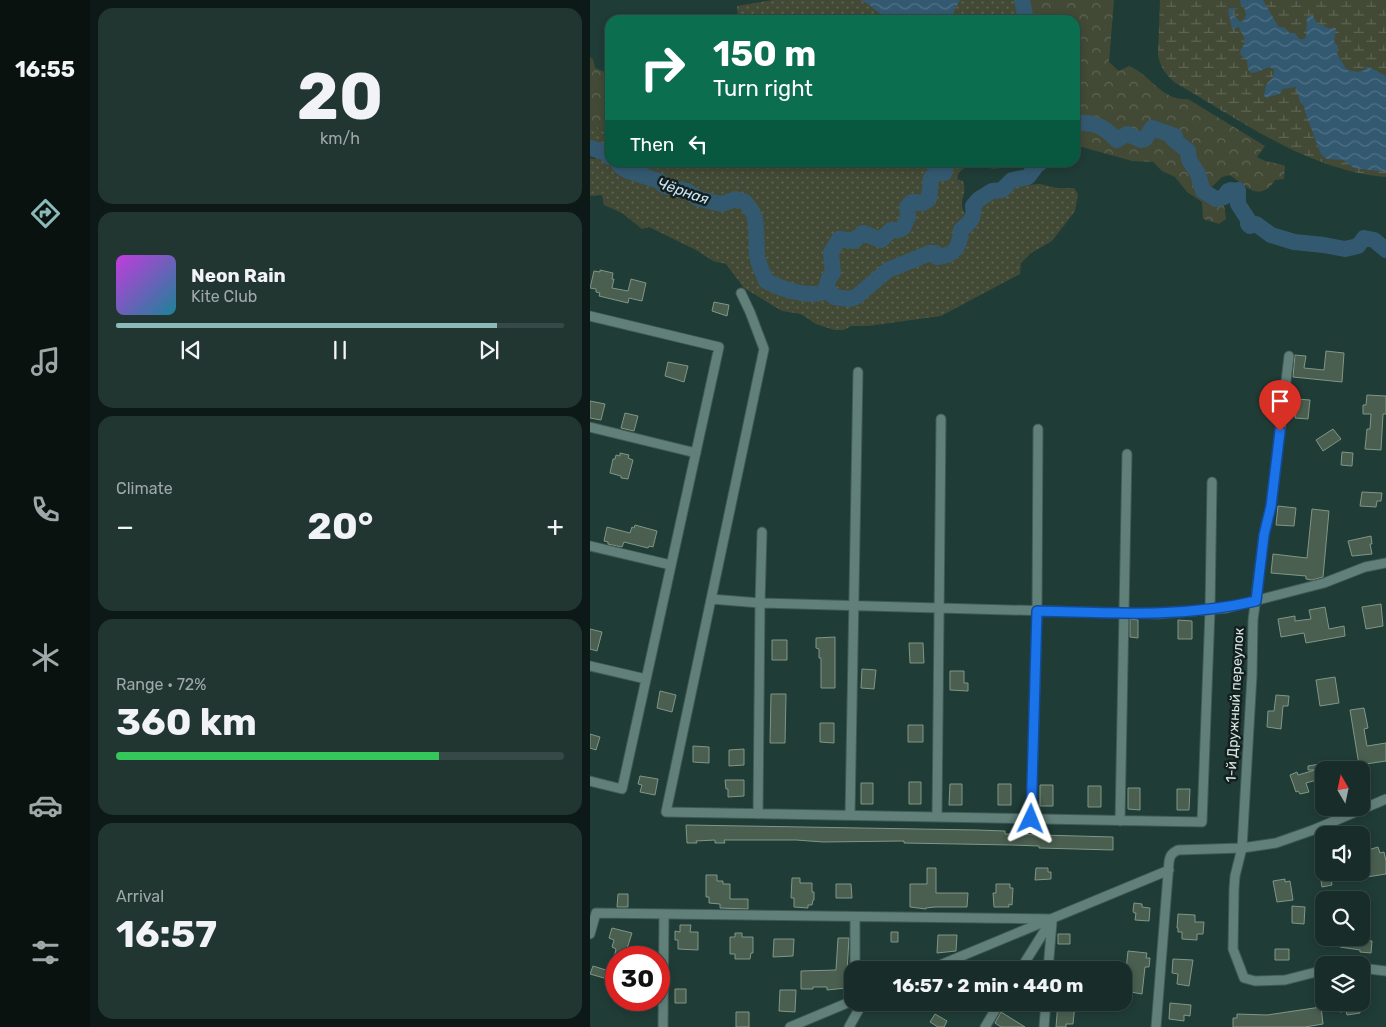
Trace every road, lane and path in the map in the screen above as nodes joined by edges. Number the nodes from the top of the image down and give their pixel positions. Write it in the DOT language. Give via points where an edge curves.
graph roads {
  1 [pos="741,293"];
  2 [pos="590,316"];
  3 [pos="1289,356"];
  4 [pos="858,372"];
  5 [pos="941,419"];
  6 [pos="590,427"];
  7 [pos="1038,429"];
  8 [pos="696,453"];
  9 [pos="1126,454"];
  10 [pos="1212,482"];
  11 [pos="762,532"];
  12 [pos="590,546"];
  13 [pos="1386,563"];
  14 [pos="671,566"];
  15 [pos="711,599"];
  16 [pos="1256,601"];
  17 [pos="760,603"];
  18 [pos="854,606"];
  19 [pos="938,608"];
  20 [pos="1210,610"];
  21 [pos="1037,611"];
  22 [pos="1122,613"];
  23 [pos="590,666"];
  24 [pos="646,679"];
  25 [pos="591,782"];
  26 [pos="1386,799"];
  27 [pos="758,814"];
  28 [pos="850,816"];
  29 [pos="937,817"];
  30 [pos="1031,819"];
  31 [pos="1120,821"];
  32 [pos="1242,848"];
  33 [pos="1168,870"];
  34 [pos="664,915"];
  35 [pos="855,917"];
  36 [pos="1052,919"];
  37 [pos="590,934"];
  38 [pos="855,961"];
  39 [pos="950,961"];
  40 [pos="1026,961"];
  41 [pos="1049,961"];
  42 [pos="1370,969"];
  43 [pos="1386,971"];
  44 [pos="1315,972"];
  45 [pos="844,1004"];
  46 [pos="858,1011"];
  47 [pos="995,1011"];
  48 [pos="1045,1011"];
  49 [pos="663,1027"];
  50 [pos="790,1027"];
  51 [pos="849,1027"];
  52 [pos="985,1027"];
  53 [pos="1044,1027"];
  54 [pos="1156,1027"];
  1 -- 15 [label="street" via="764,349"];
  2 -- 8 [label="street" via="719,347"];
  3 -- 16 [label="street, 1-й Дружный переулок"];
  4 -- 18 [label="street"];
  5 -- 19 [label="street"];
  6 -- 8 [label="street"];
  7 -- 21 [label="street"];
  8 -- 14 [label="street"];
  9 -- 22 [label="street"];
  10 -- 20 [label="street"];
  11 -- 17 [label="street"];
  12 -- 14 [label="street"];
  13 -- 16 [label="street"];
  14 -- 24 [label="street"];
  15 -- 17 [label="street"];
  15 -- 27 [label="street" via="666,812"];
  16 -- 20 [label="street"];
  16 -- 32 [label="street, 1-й Дружный переулок"];
  17 -- 18 [label="street"];
  17 -- 27 [label="street"];
  18 -- 19 [label="street"];
  18 -- 28 [label="street"];
  19 -- 21 [label="street"];
  19 -- 29 [label="street"];
  20 -- 22 [label="street"];
  20 -- 31 [label="street" via="1202,822"];
  21 -- 22 [label="street"];
  21 -- 30 [label="street"];
  22 -- 31 [label="street"];
  23 -- 24 [label="street"];
  24 -- 25 [label="street" via="622,789"];
  26 -- 32 [label="street" via="1285,840"];
  27 -- 28 [label="street"];
  28 -- 29 [label="street"];
  29 -- 30 [label="street"];
  30 -- 31 [label="street"];
  32 -- 33 [label="street" via="1178,850 1170,856"];
  32 -- 44 [label="street, 1-й Дружный переулок" via="1235,876 1233,938 1244,978 1284,980"];
  33 -- 36 [label="street"];
  33 -- 54 [label="street"];
  34 -- 35 [label="street"];
  34 -- 37 [label="street" via="596,913"];
  34 -- 49 [label="street"];
  35 -- 36 [label="street"];
  35 -- 38 [label="street"];
  36 -- 39 [label="street"];
  36 -- 40 [label="street"];
  36 -- 41 [label="street"];
  42 -- 43 [label="street"];
  45 -- 50 [label="street"];
  46 -- 51 [label="street"];
  47 -- 52 [label="street"];
  48 -- 53 [label="street"];
}
